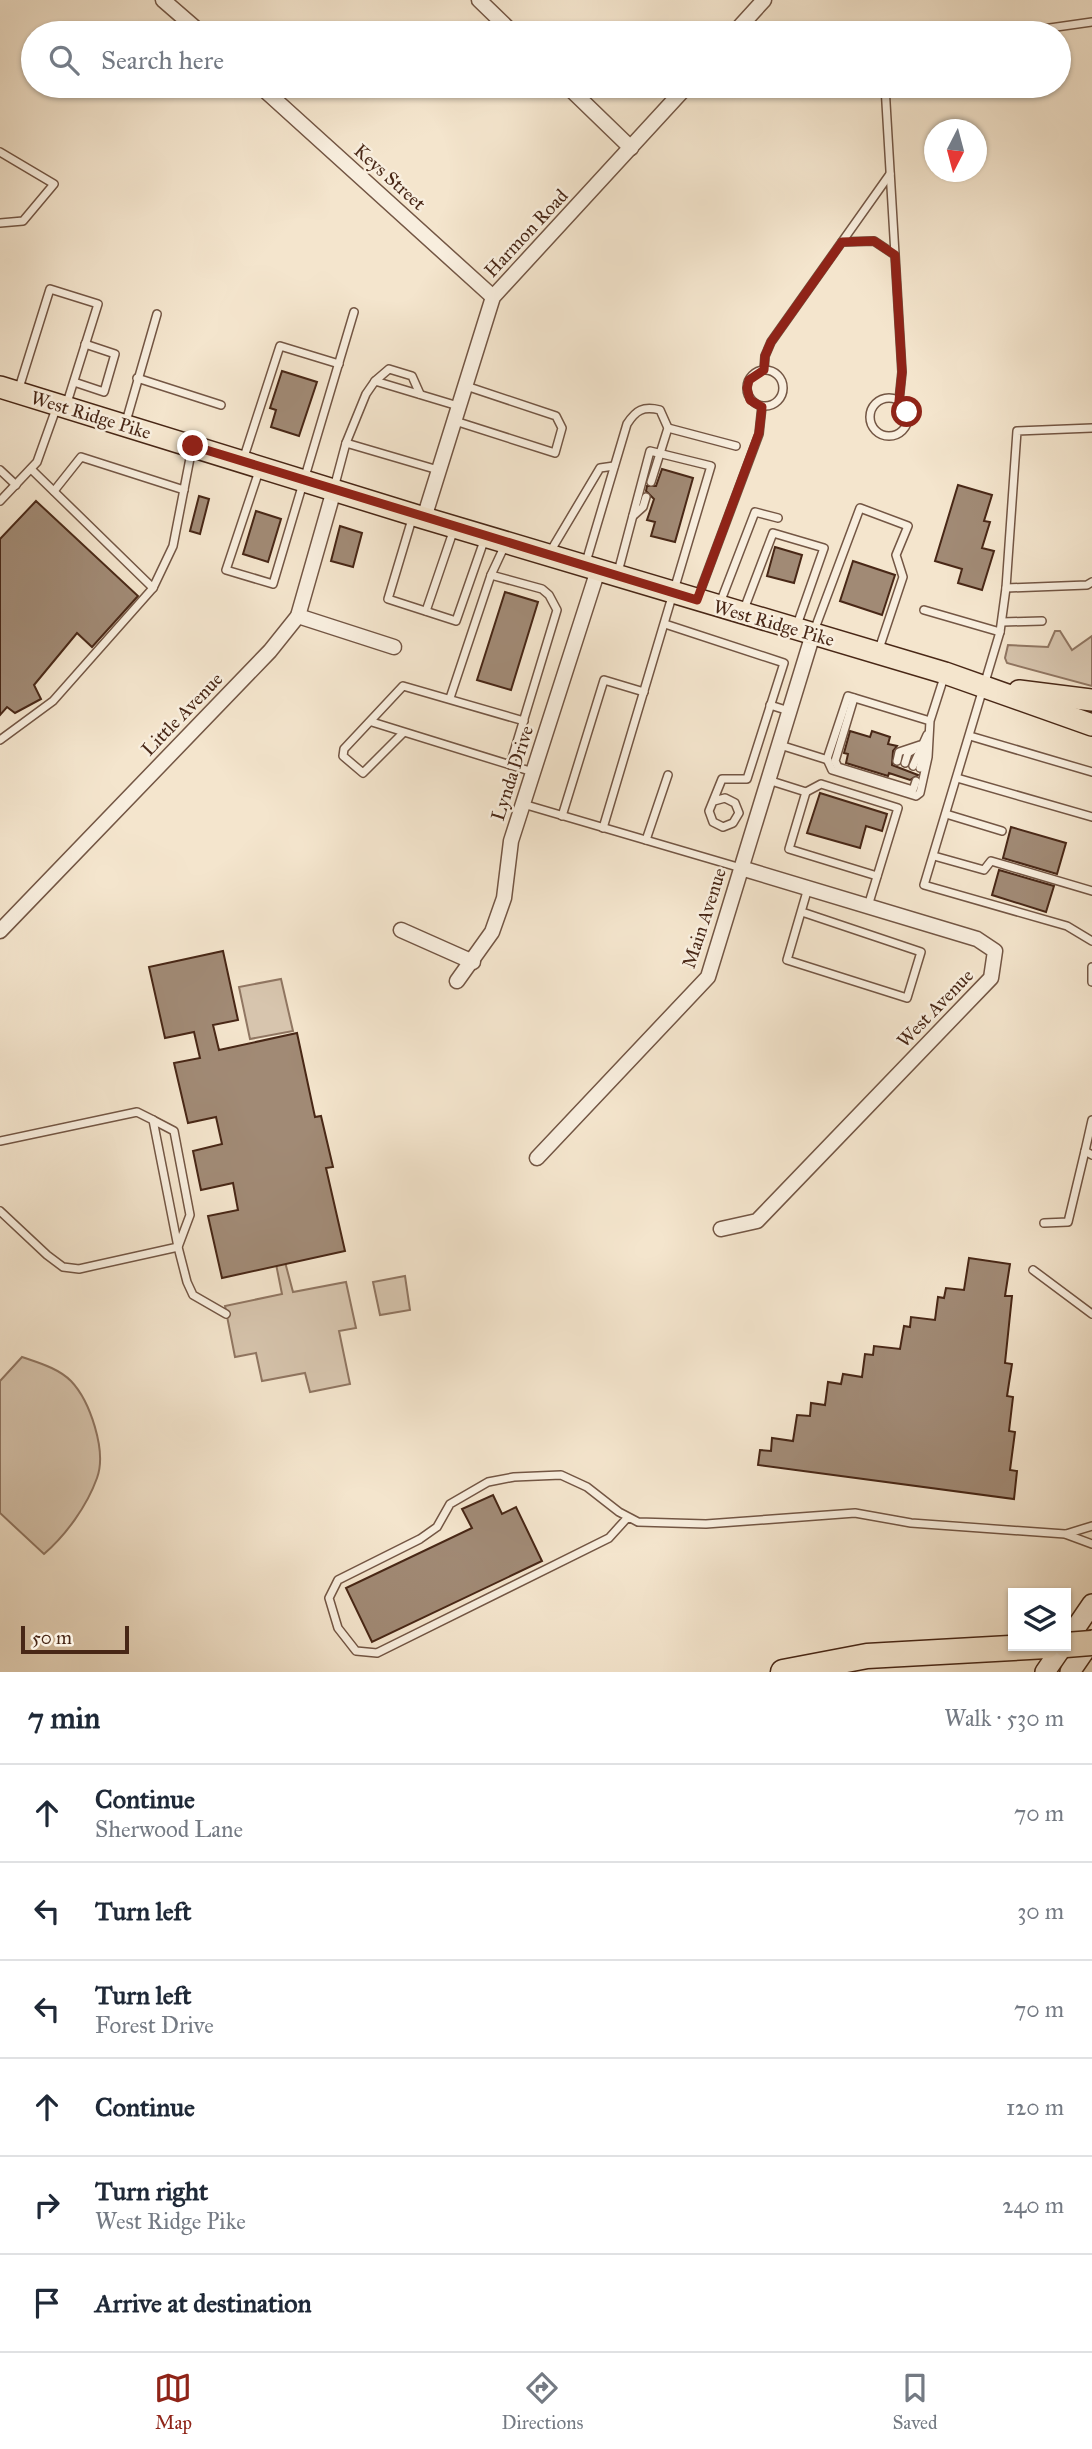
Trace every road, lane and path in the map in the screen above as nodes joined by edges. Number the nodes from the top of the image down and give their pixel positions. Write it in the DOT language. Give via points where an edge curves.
graph roads {
  1 [pos="163,0"];
  2 [pos="479,0"];
  3 [pos="764,0"];
  4 [pos="187,21"];
  5 [pos="501,21"];
  6 [pos="745,21"];
  7 [pos="1092,22"];
  8 [pos="1071,25"];
  9 [pos="273,98"];
  10 [pos="579,98"];
  11 [pos="676,98"];
  12 [pos="886,98"];
  13 [pos="631,148"];
  14 [pos="0,152"];
  15 [pos="890,174"];
  16 [pos="0,223"];
  17 [pos="842,242"];
  18 [pos="895,255"];
  19 [pos="493,297"];
  20 [pos="354,312"];
  21 [pos="157,314"];
  22 [pos="85,344"];
  23 [pos="339,364"];
  24 [pos="764,370"];
  25 [pos="137,378"];
  26 [pos="375,381"];
  27 [pos="74,382"];
  28 [pos="466,386"];
  29 [pos="9,390"];
  30 [pos="420,394"];
  31 [pos="899,401"];
  32 [pos="221,405"];
  33 [pos="61,406"];
  34 [pos="762,407"];
  35 [pos="456,413"];
  36 [pos="124,425"];
  37 [pos="668,428"];
  38 [pos="1092,428"];
  39 [pos="346,443"];
  40 [pos="193,446"];
  41 [pos="736,446"];
  42 [pos="661,453"];
  43 [pos="251,465"];
  44 [pos="614,466"];
  45 [pos="31,469"];
  46 [pos="0,470"];
  47 [pos="438,470"];
  48 [pos="304,482"];
  49 [pos="651,482"];
  50 [pos="16,485"];
  51 [pos="184,490"];
  52 [pos="334,490"];
  53 [pos="54,491"];
  54 [pos="646,497"];
  55 [pos="0,501"];
  56 [pos="419,516"];
  57 [pos="633,516"];
  58 [pos="778,518"];
  59 [pos="455,527"];
  60 [pos="485,537"];
  61 [pos="506,543"];
  62 [pos="548,556"];
  63 [pos="600,571"];
  64 [pos="491,575"];
  65 [pos="1092,582"];
  66 [pos="153,588"];
  67 [pos="1006,588"];
  68 [pos="674,593"];
  69 [pos="697,600"];
  70 [pos="719,607"];
  71 [pos="924,610"];
  72 [pos="426,611"];
  73 [pos="742,614"];
  74 [pos="299,615"];
  75 [pos="1042,621"];
  76 [pos="1002,622"];
  77 [pos="665,624"];
  78 [pos="805,631"];
  79 [pos="1000,632"];
  80 [pos="394,647"];
  81 [pos="878,653"];
  82 [pos="945,673"];
  83 [pos="985,687"];
  84 [pos="644,692"];
  85 [pos="850,697"];
  86 [pos="450,698"];
  87 [pos="1092,700"];
  88 [pos="770,705"];
  89 [pos="789,710"];
  90 [pos="524,721"];
  91 [pos="930,721"];
  92 [pos="372,722"];
  93 [pos="1092,725"];
  94 [pos="403,733"];
  95 [pos="970,736"];
  96 [pos="0,740"];
  97 [pos="925,740"];
  98 [pos="779,744"];
  99 [pos="827,759"];
  100 [pos="510,765"];
  101 [pos="838,767"];
  102 [pos="533,772"];
  103 [pos="1092,772"];
  104 [pos="668,775"];
  105 [pos="957,778"];
  106 [pos="768,780"];
  107 [pos="902,781"];
  108 [pos="806,792"];
  109 [pos="715,801"];
  110 [pos="523,804"];
  111 [pos="946,814"];
  112 [pos="562,816"];
  113 [pos="1092,817"];
  114 [pos="733,823"];
  115 [pos="603,828"];
  116 [pos="753,830"];
  117 [pos="1002,831"];
  118 [pos="646,840"];
  119 [pos="934,856"];
  120 [pos="741,868"];
  121 [pos="877,876"];
  122 [pos="808,888"];
  123 [pos="1092,891"];
  124 [pos="868,906"];
  125 [pos="802,912"];
  126 [pos="401,930"];
  127 [pos="0,931"];
  128 [pos="1092,940"];
  129 [pos="473,962"];
  130 [pos="1092,967"];
  131 [pos="457,981"];
  132 [pos="1092,982"];
  133 [pos="153,1120"];
  134 [pos="1092,1120"];
  135 [pos="0,1141"];
  136 [pos="1088,1153"];
  137 [pos="537,1158"];
  138 [pos="0,1211"];
  139 [pos="1044,1223"];
  140 [pos="721,1229"];
  141 [pos="178,1247"];
  142 [pos="1032,1270"];
  143 [pos="226,1314"];
  144 [pos="1092,1314"];
  145 [pos="628,1517"];
  146 [pos="1092,1526"];
  147 [pos="1065,1534"];
  148 [pos="1092,1544"];
  149 [pos="1092,1604"];
  150 [pos="1071,1635"];
  151 [pos="1092,1642"];
  152 [pos="1071,1644"];
  153 [pos="1008,1648"];
  154 [pos="1060,1651"];
  155 [pos="783,1672"];
  156 [pos="1045,1672"];
  157 [pos="1070,1672"];
  1 -- 4 [label="street"];
  2 -- 5 [label="street"];
  3 -- 6 [label="street"];
  7 -- 8 [label="lane"];
  9 -- 19 [label="street, Keys Street"];
  10 -- 13 [label="street"];
  11 -- 13 [label="street, Harmon Road"];
  12 -- 15 [label="lane"];
  13 -- 19 [label="street, Harmon Road"];
  14 -- 16 [label="lane" via="54,184 23,221"];
  15 -- 17 [label="lane"];
  15 -- 18 [label="lane"];
  17 -- 18 [label="lane" via="874,241"];
  17 -- 24 [label="lane" via="771,342"];
  18 -- 31 [label="lane" via="902,372"];
  19 -- 28 [label="street, Harmon Road"];
  20 -- 23 [label="lane"];
  21 -- 25 [label="lane"];
  22 -- 27 [label="lane"];
  22 -- 27 [label="lane" via="115,354 104,392"];
  22 -- 29 [label="lane" via="98,304 50,289"];
  23 -- 43 [label="lane" via="280,346"];
  23 -- 48 [label="lane"];
  24 -- 34 [label="lane" via="752,375 747,388 750,400"];
  24 -- 34 [label="lane" via="776,374 783,388 774,404"];
  25 -- 32 [label="lane"];
  25 -- 36 [label="lane"];
  26 -- 30 [label="lane"];
  26 -- 30 [label="lane" via="389,369 412,376"];
  26 -- 39 [label="lane"];
  27 -- 33 [label="lane"];
  28 -- 35 [label="street, Harmon Road"];
  28 -- 35 [label="lane" via="556,416 562,428 555,453"];
  29 -- 33 [label="main road, West Ridge Pike"];
  30 -- 35 [label="lane"];
  31 -- 31 [label="lane" via="884,399 873,406 871,424 880,433 893,435 904,428 908,416"];
  33 -- 36 [label="main road, West Ridge Pike"];
  33 -- 45 [label="lane"];
  34 -- 69 [label="lane" via="759,433"];
  35 -- 47 [label="street, Harmon Road"];
  36 -- 40 [label="main road, West Ridge Pike"];
  37 -- 41 [label="lane"];
  37 -- 42 [label="lane"];
  37 -- 44 [label="lane" via="660,410 645,408 634,413 626,424"];
  38 -- 67 [label="lane" via="1017,431"];
  39 -- 47 [label="lane"];
  39 -- 52 [label="lane"];
  40 -- 43 [label="main road, West Ridge Pike"];
  40 -- 51 [label="lane"];
  42 -- 49 [label="lane"];
  42 -- 57 [label="lane" via="650,450"];
  42 -- 68 [label="lane" via="711,466"];
  43 -- 48 [label="main road, West Ridge Pike"];
  43 -- 48 [label="lane" via="226,570 272,584"];
  44 -- 62 [label="lane" via="600,468"];
  44 -- 63 [label="lane"];
  45 -- 50 [label="lane"];
  45 -- 53 [label="lane"];
  46 -- 50 [label="lane"];
  47 -- 56 [label="street, Harmon Road"];
  48 -- 52 [label="main road, West Ridge Pike"];
  50 -- 55 [label="lane"];
  51 -- 53 [label="lane" via="81,457"];
  51 -- 66 [label="lane" via="173,546"];
  52 -- 56 [label="main road, West Ridge Pike"];
  52 -- 74 [label="street, Little Avenue"];
  53 -- 66 [label="lane"];
  54 -- 57 [label="lane"];
  56 -- 59 [label="main road, West Ridge Pike"];
  56 -- 72 [label="lane" via="388,599"];
  57 -- 63 [label="lane"];
  58 -- 70 [label="lane" via="755,512"];
  59 -- 60 [label="main road, West Ridge Pike"];
  59 -- 72 [label="lane"];
  60 -- 61 [label="main road, West Ridge Pike"];
  60 -- 72 [label="lane" via="456,621"];
  61 -- 62 [label="main road, West Ridge Pike"];
  61 -- 64 [label="lane"];
  62 -- 63 [label="main road, West Ridge Pike"];
  63 -- 68 [label="main road, West Ridge Pike"];
  63 -- 102 [label="street, Lynda Drive"];
  64 -- 86 [label="lane"];
  64 -- 90 [label="lane" via="542,589 556,610"];
  65 -- 67 [label="lane"];
  66 -- 96 [label="lane" via="52,701"];
  67 -- 76 [label="lane"];
  68 -- 69 [label="main road, West Ridge Pike"];
  68 -- 77 [label="lane"];
  69 -- 70 [label="main road, West Ridge Pike"];
  70 -- 73 [label="main road, West Ridge Pike"];
  71 -- 79 [label="lane"];
  73 -- 78 [label="main road, West Ridge Pike"];
  73 -- 78 [label="lane" via="773,533 824,548"];
  74 -- 80 [label="street"];
  74 -- 127 [label="street, Little Avenue" via="270,651"];
  75 -- 76 [label="lane"];
  76 -- 79 [label="lane"];
  77 -- 84 [label="lane"];
  77 -- 88 [label="lane" via="784,663"];
  78 -- 81 [label="main road, West Ridge Pike"];
  78 -- 81 [label="lane" via="860,508 908,526 896,555 903,577"];
  78 -- 89 [label="street, Main Avenue"];
  79 -- 83 [label="lane"];
  81 -- 82 [label="main road, West Ridge Pike"];
  82 -- 83 [label="main road, West Ridge Pike"];
  82 -- 91 [label="lane"];
  83 -- 87 [label="main road, West Ridge Pike"];
  83 -- 93 [label="main road, West Ridge Pike"];
  83 -- 95 [label="lane"];
  84 -- 112 [label="lane" via="604,680"];
  84 -- 115 [label="lane"];
  85 -- 91 [label="lane"];
  85 -- 99 [label="lane"];
  85 -- 101 [label="lane" via="835,761"];
  86 -- 90 [label="lane"];
  86 -- 92 [label="lane" via="403,685"];
  88 -- 89 [label="lane"];
  88 -- 109 [label="lane" via="747,779 722,779"];
  89 -- 98 [label="street, Main Avenue"];
  90 -- 100 [label="lane"];
  91 -- 97 [label="lane"];
  92 -- 94 [label="lane"];
  92 -- 94 [label="lane" via="342,753 358,772 367,770"];
  94 -- 100 [label="lane"];
  95 -- 103 [label="lane"];
  95 -- 105 [label="lane"];
  97 -- 97 [label="lane" via="909,765 908,753"];
  97 -- 99 [label="lane" via="928,757 916,796 832,770"];
  98 -- 99 [label="lane"];
  98 -- 106 [label="street, Main Avenue"];
  99 -- 101 [label="lane"];
  100 -- 102 [label="lane"];
  101 -- 107 [label="lane"];
  102 -- 110 [label="street, Lynda Drive"];
  104 -- 118 [label="lane"];
  105 -- 111 [label="lane"];
  105 -- 113 [label="lane"];
  106 -- 108 [label="lane"];
  106 -- 116 [label="street, Main Avenue"];
  108 -- 121 [label="lane" via="789,849"];
  108 -- 121 [label="lane" via="821,784 898,808"];
  109 -- 114 [label="lane" via="725,798 735,803 738,813"];
  109 -- 114 [label="lane" via="709,811 713,822 723,827"];
  110 -- 112 [label="lane"];
  110 -- 129 [label="street, Lynda Drive" via="511,841 504,898 492,932"];
  111 -- 117 [label="lane"];
  111 -- 119 [label="lane"];
  112 -- 115 [label="lane"];
  114 -- 116 [label="lane"];
  115 -- 118 [label="lane"];
  116 -- 120 [label="street, Main Avenue"];
  118 -- 120 [label="lane"];
  119 -- 123 [label="lane" via="984,870 991,861"];
  119 -- 128 [label="lane" via="925,885 1067,926"];
  120 -- 122 [label="street, West Avenue"];
  120 -- 137 [label="street, Main Avenue" via="708,977"];
  121 -- 124 [label="lane"];
  122 -- 124 [label="street, West Avenue"];
  122 -- 125 [label="lane"];
  124 -- 140 [label="street, West Avenue" via="977,940 995,951 991,978 757,1221"];
  125 -- 125 [label="lane" via="787,960 907,998 921,952"];
  126 -- 129 [label="street"];
  129 -- 131 [label="street, Lynda Drive"];
  130 -- 132 [label="lane"];
  133 -- 135 [label="lane" via="137,1112"];
  133 -- 141 [label="lane"];
  133 -- 141 [label="lane" via="174,1131 190,1215"];
  134 -- 136 [label="lane"];
  136 -- 139 [label="lane" via="1068,1222"];
  138 -- 141 [label="lane" via="63,1267 79,1269"];
  141 -- 143 [label="lane" via="192,1296"];
  142 -- 144 [label="lane"];
  145 -- 145 [label="lane" via="587,1487 561,1475 488,1482 450,1504 437,1527 420,1539 338,1580 329,1598 338,1628 356,1651 377,1653 609,1538"];
  145 -- 147 [label="lane" via="638,1522 706,1524 855,1513 911,1523"];
  146 -- 147 [label="lane"];
  147 -- 148 [label="lane"];
  149 -- 150 [label="main road"];
  151 -- 152 [label="highway, bridge"];
  151 -- 157 [label="main road"];
  153 -- 155 [label="highway" via="867,1656"];
  154 -- 156 [label="main road"];
}
